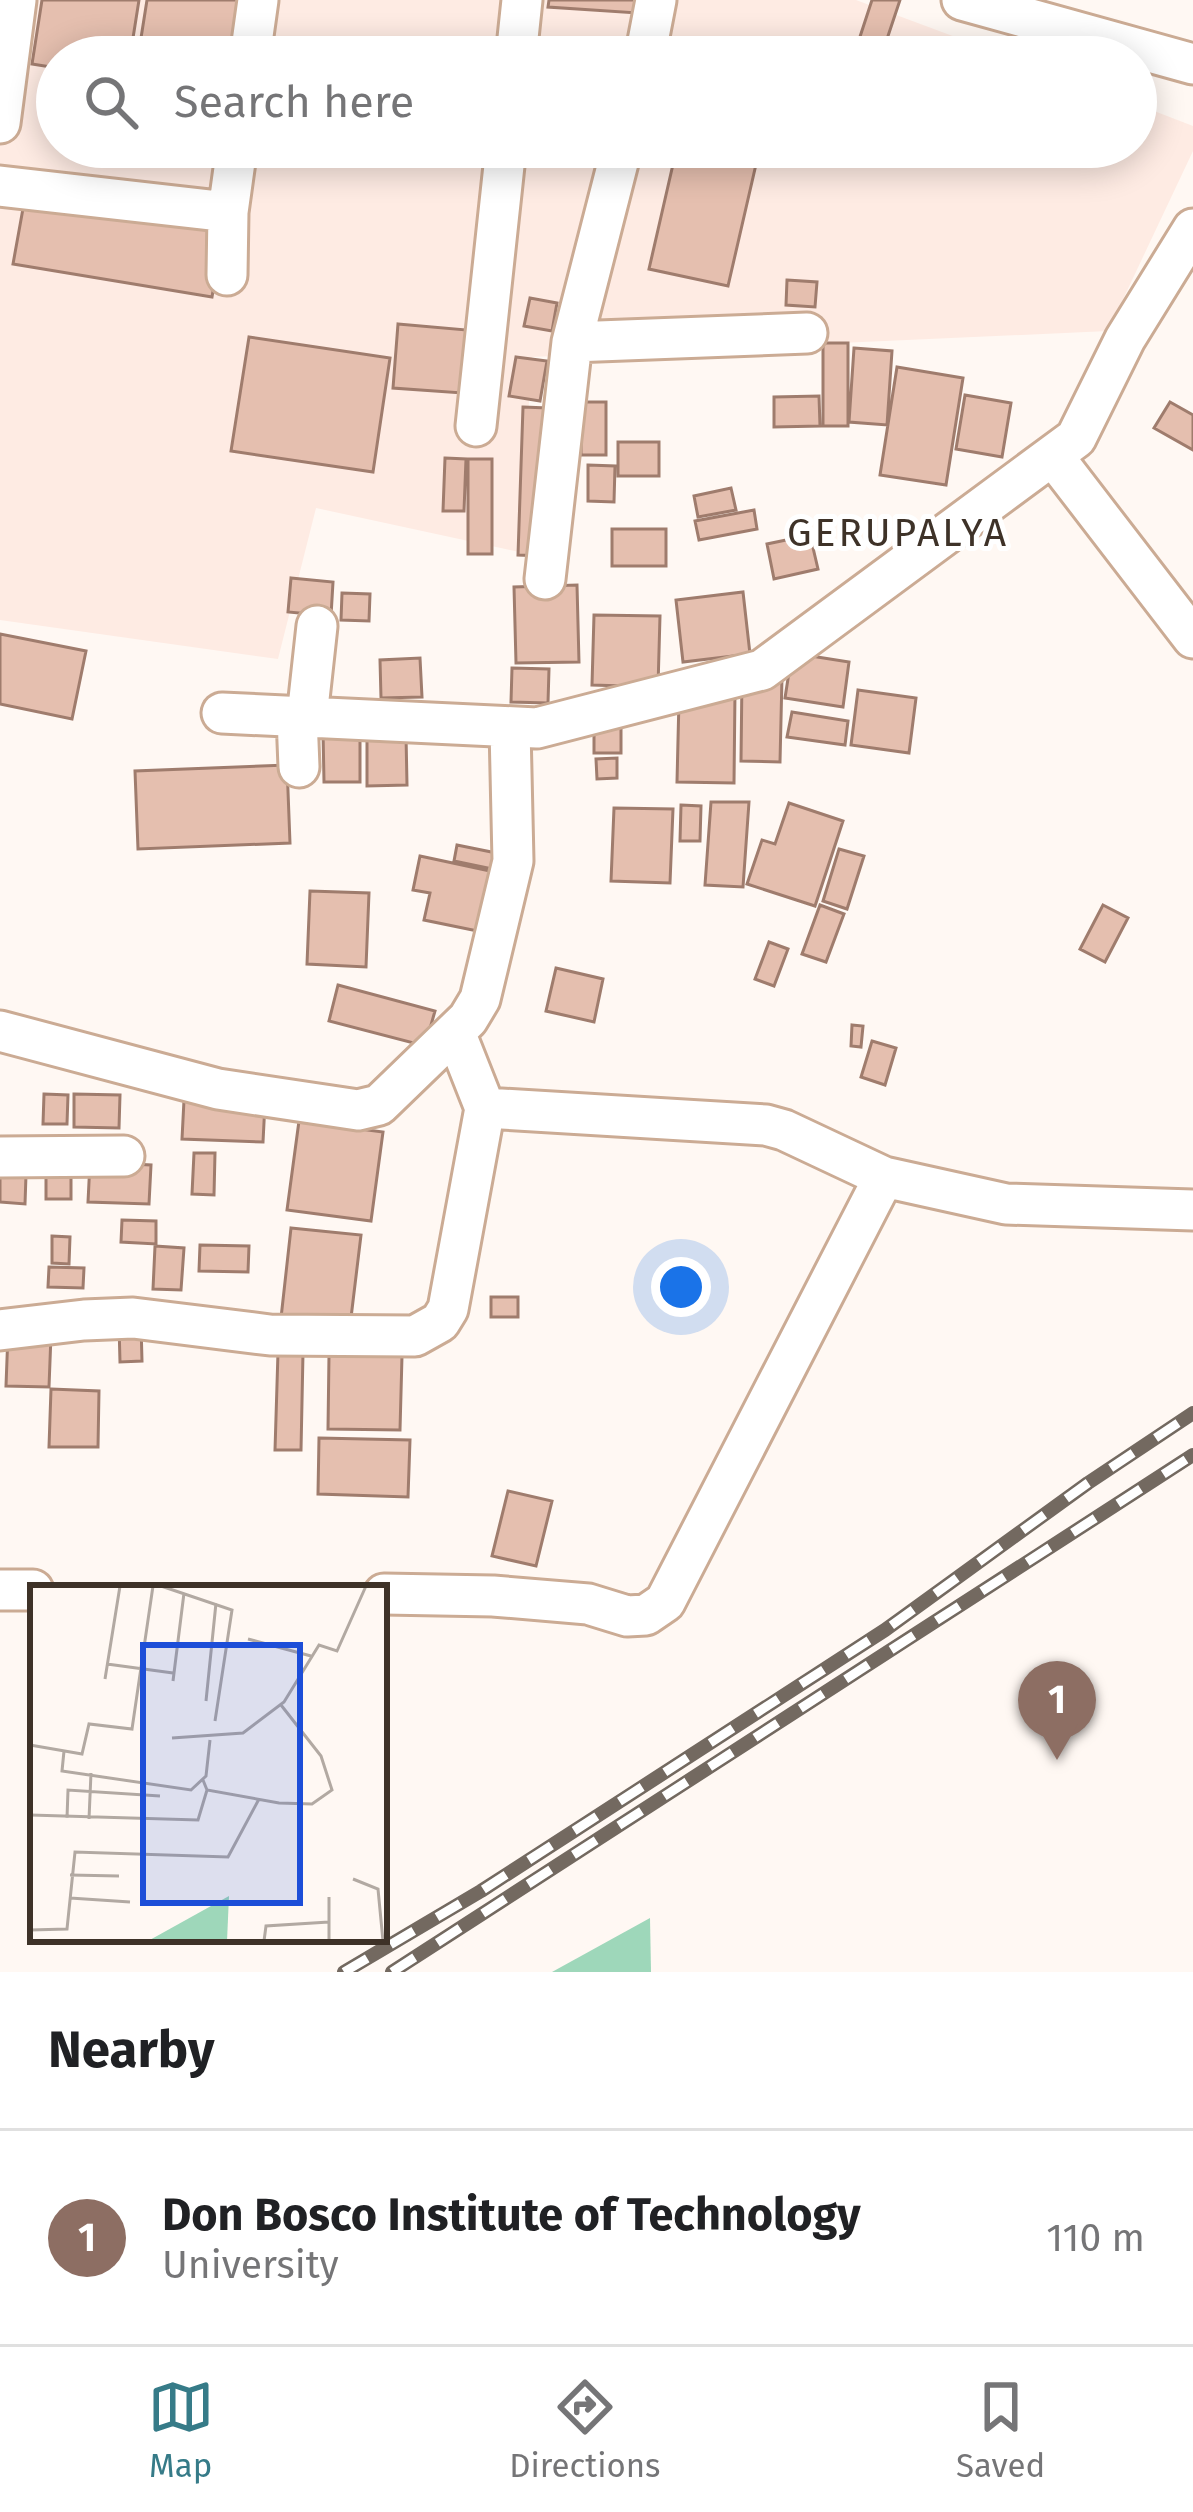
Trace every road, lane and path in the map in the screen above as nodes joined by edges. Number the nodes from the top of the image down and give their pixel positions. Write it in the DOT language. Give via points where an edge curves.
graph roads {
  1 [pos="16,0"];
  2 [pos="258,0"];
  3 [pos="522,0"];
  4 [pos="656,0"];
  5 [pos="962,0"];
  6 [pos="253,36"];
  7 [pos="518,36"];
  8 [pos="649,36"];
  9 [pos="1092,36"];
  10 [pos="1157,54"];
  11 [pos="1193,64"];
  12 [pos="0,123"];
  13 [pos="234,168"];
  14 [pos="504,168"];
  15 [pos="617,168"];
  16 [pos="0,186"];
  17 [pos="229,212"];
  18 [pos="1193,229"];
  19 [pos="227,275"];
  20 [pos="807,332"];
  21 [pos="572,342"];
  22 [pos="476,426"];
  23 [pos="1053,456"];
  24 [pos="545,579"];
  25 [pos="316,626"];
  26 [pos="1193,638"];
  27 [pos="222,713"];
  28 [pos="302,717"];
  29 [pos="510,728"];
  30 [pos="299,767"];
  31 [pos="0,1031"];
  32 [pos="455,1032"];
  33 [pos="485,1108"];
  34 [pos="124,1156"];
  35 [pos="0,1157"];
  36 [pos="884,1178"];
  37 [pos="1193,1210"];
  38 [pos="0,1330"];
  39 [pos="387,1594"];
  1 -- 12 [label="street"];
  2 -- 6 [label="street"];
  3 -- 7 [label="street"];
  4 -- 8 [label="street"];
  5 -- 9 [label="street"];
  10 -- 11 [label="street"];
  13 -- 17 [label="street"];
  14 -- 22 [label="street"];
  15 -- 21 [label="street"];
  16 -- 17 [label="street"];
  17 -- 19 [label="street"];
  18 -- 23 [label="street" via="1125,338 1076,439"];
  20 -- 21 [label="street"];
  21 -- 24 [label="street"];
  23 -- 26 [label="street"];
  23 -- 29 [label="street" via="762,670 538,728"];
  25 -- 28 [label="street"];
  27 -- 28 [label="street"];
  28 -- 29 [label="street"];
  28 -- 30 [label="street"];
  29 -- 32 [label="street" via="513,861 480,999"];
  31 -- 32 [label="street" via="218,1089 358,1110 379,1105"];
  32 -- 33 [label="street"];
  33 -- 36 [label="street" via="766,1125"];
  33 -- 38 [label="street" via="448,1309 427,1332 270,1335 134,1318"];
  34 -- 35 [label="street"];
  36 -- 37 [label="street" via="1022,1206"];
  36 -- 39 [label="street" via="665,1602 627,1616 588,1604"];
}
